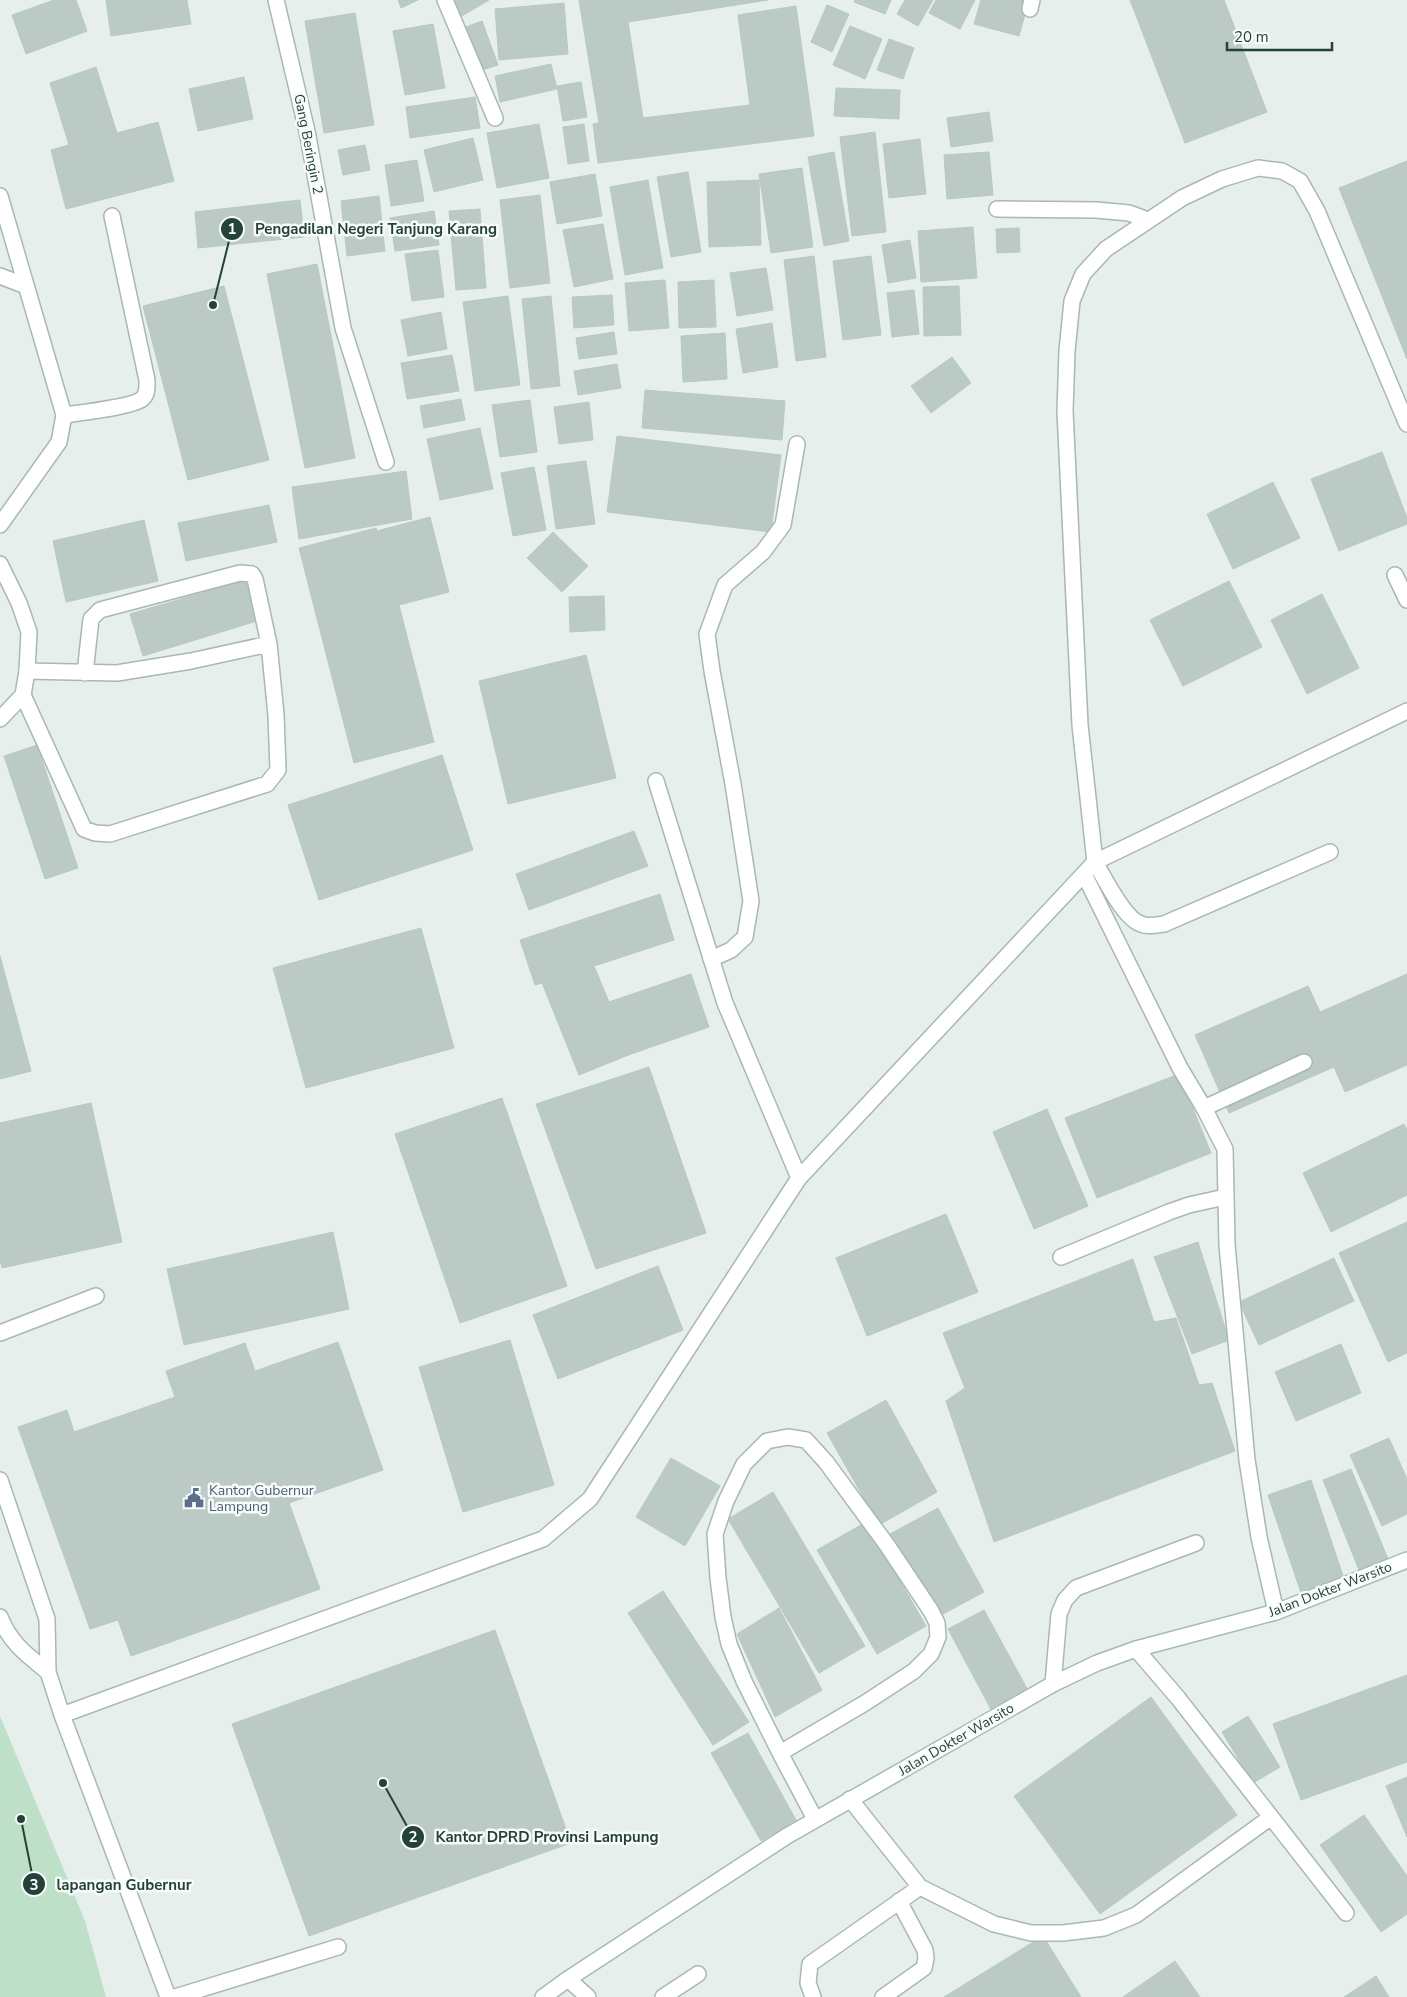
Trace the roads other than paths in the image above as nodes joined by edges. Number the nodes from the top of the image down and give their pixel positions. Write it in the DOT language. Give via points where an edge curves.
graph roads {
  1 [pos="276,0"];
  2 [pos="445,0"];
  3 [pos="495,118"];
  4 [pos="0,196"];
  5 [pos="997,209"];
  6 [pos="112,216"];
  7 [pos="1148,220"];
  8 [pos="0,276"];
  9 [pos="26,286"];
  10 [pos="64,416"];
  11 [pos="1407,424"];
  12 [pos="797,444"];
  13 [pos="386,462"];
  14 [pos="2,517"];
  15 [pos="0,564"];
  16 [pos="1395,575"];
  17 [pos="1407,600"];
  18 [pos="269,644"];
  19 [pos="27,671"];
  20 [pos="85,672"];
  21 [pos="23,695"];
  22 [pos="1407,711"];
  23 [pos="0,719"];
  24 [pos="656,781"];
  25 [pos="1330,852"];
  26 [pos="1095,862"];
  27 [pos="1084,874"];
  28 [pos="712,959"];
  29 [pos="1304,1062"];
  30 [pos="1204,1108"];
  31 [pos="800,1178"];
  32 [pos="1225,1198"];
  33 [pos="1061,1257"];
  34 [pos="96,1296"];
  35 [pos="0,1333"];
  36 [pos="0,1480"];
  37 [pos="1196,1543"];
  38 [pos="1407,1560"];
  39 [pos="1276,1612"];
  40 [pos="0,1617"];
  41 [pos="1136,1649"];
  42 [pos="48,1672"];
  43 [pos="1053,1684"];
  44 [pos="62,1716"];
  45 [pos="780,1753"];
  46 [pos="850,1799"];
  47 [pos="1271,1817"];
  48 [pos="815,1819"];
  49 [pos="920,1888"];
  50 [pos="899,1902"];
  51 [pos="1346,1913"];
  52 [pos="338,1947"];
  53 [pos="698,1974"];
  54 [pos="568,1979"];
  55 [pos="168,1997"];
  56 [pos="175,1997"];
  57 [pos="544,1997"];
  58 [pos="588,1997"];
  59 [pos="663,1997"];
  60 [pos="813,1997"];
  61 [pos="883,1997"];
  1 -- 13 [label="street, Gang Beringin 2" via="308,130 343,328"];
  2 -- 3 [label="street"];
  4 -- 9 [label="street"];
  5 -- 7 [label="street" via="1096,210 1129,213"];
  6 -- 10 [label="street" via="148,380 147,392 141,399 128,404"];
  7 -- 11 [label="street" via="1182,198 1222,179 1258,168 1282,171 1300,181 1317,211"];
  7 -- 26 [label="street" via="1106,249 1083,274 1072,301 1066,351 1065,411 1080,725"];
  8 -- 9 [label="street"];
  9 -- 10 [label="street"];
  10 -- 14 [label="street" via="59,442"];
  12 -- 28 [label="street" via="783,526 763,552 725,585 707,634 751,901 744,937 730,950"];
  15 -- 19 [label="street" via="29,632"];
  16 -- 17 [label="street"];
  18 -- 20 [label="street" via="117,673"];
  18 -- 20 [label="street" via="256,579 252,574 240,573 100,610 91,619"];
  18 -- 21 [label="street" via="278,770 267,784 110,834 84,829"];
  19 -- 20 [label="street"];
  19 -- 21 [label="street"];
  21 -- 23 [label="street"];
  22 -- 26 [label="street"];
  24 -- 28 [label="street"];
  25 -- 26 [label="street" via="1164,924 1150,926 1129,917"];
  26 -- 27 [label="street"];
  27 -- 30 [label="street" via="1180,1068"];
  27 -- 31 [label="street"];
  28 -- 31 [label="street" via="725,1003"];
  29 -- 30 [label="street"];
  30 -- 32 [label="street" via="1225,1148"];
  31 -- 44 [label="street" via="590,1499 543,1539"];
  32 -- 33 [label="street" via="1169,1212"];
  32 -- 39 [label="street" via="1247,1460 1259,1537"];
  34 -- 35 [label="street"];
  36 -- 42 [label="street" via="47,1619"];
  37 -- 43 [label="street" via="1076,1588 1065,1600 1059,1614"];
  38 -- 39 [label="street, Jalan Dokter Warsito"];
  39 -- 41 [label="street, Jalan Dokter Warsito"];
  40 -- 42 [label="street" via="6,1632 21,1650"];
  41 -- 43 [label="street, Jalan Dokter Warsito"];
  41 -- 47 [label="street"];
  42 -- 44 [label="street"];
  43 -- 46 [label="street, Jalan Dokter Warsito"];
  44 -- 55 [label="street"];
  45 -- 45 [label="street" via="729,1644 723,1617 715,1534 744,1464 767,1441 788,1437 806,1440 826,1462 931,1611 937,1623 938,1637 931,1654 914,1671"];
  45 -- 48 [label="street"];
  46 -- 48 [label="street, Jalan Dokter Warsito"];
  46 -- 49 [label="street"];
  47 -- 49 [label="street" via="1136,1915 1104,1928 1063,1933 1031,1932 994,1924"];
  47 -- 51 [label="street"];
  48 -- 54 [label="street, Jalan Dokter Warsito"];
  49 -- 50 [label="street"];
  50 -- 60 [label="street" via="810,1964 808,1983"];
  50 -- 61 [label="street" via="925,1950 926,1958 924,1968"];
  52 -- 56 [label="street"];
  53 -- 59 [label="street"];
  54 -- 57 [label="street, Jalan Dokter Warsito"];
  54 -- 58 [label="street"];
}
